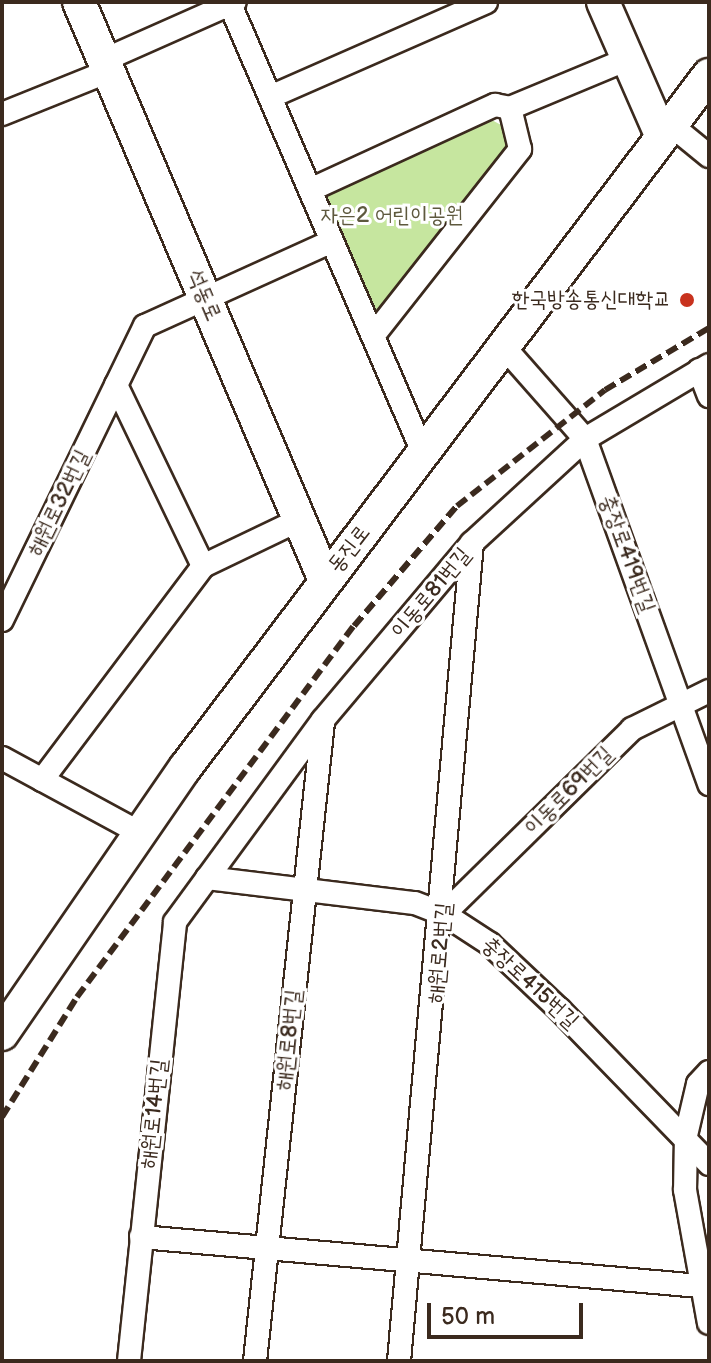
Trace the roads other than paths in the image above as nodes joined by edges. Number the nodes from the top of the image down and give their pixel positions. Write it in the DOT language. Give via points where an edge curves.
graph roads {
  1 [pos="79,2"];
  2 [pos="486,2"];
  3 [pos="603,2"];
  4 [pos="231,3"];
  5 [pos="628,59"];
  6 [pos="106,65"];
  7 [pos="709,75"];
  8 [pos="270,97"];
  9 [pos="510,108"];
  10 [pos="2,114"];
  11 [pos="667,131"];
  12 [pos="709,156"];
  13 [pos="310,190"];
  14 [pos="332,241"];
  15 [pos="204,296"];
  16 [pos="373,336"];
  17 [pos="504,347"];
  18 [pos="704,367"];
  19 [pos="116,385"];
  20 [pos="709,396"];
  21 [pos="585,439"];
  22 [pos="424,454"];
  23 [pos="299,520"];
  24 [pos="472,543"];
  25 [pos="203,566"];
  26 [pos="325,580"];
  27 [pos="2,620"];
  28 [pos="709,691"];
  29 [pos="679,701"];
  30 [pos="323,720"];
  31 [pos="2,758"];
  32 [pos="42,780"];
  33 [pos="709,784"];
  34 [pos="140,833"];
  35 [pos="207,878"];
  36 [pos="305,890"];
  37 [pos="444,914"];
  38 [pos="2,1034"];
  39 [pos="709,1072"];
  40 [pos="686,1135"];
  41 [pos="709,1164"];
  42 [pos="141,1237"];
  43 [pos="267,1248"];
  44 [pos="410,1261"];
  45 [pos="700,1286"];
  46 [pos="709,1323"];
  47 [pos="129,1361"];
  48 [pos="255,1361"];
  49 [pos="399,1361"];
  1 -- 6 [label="main road, 석동로"];
  2 -- 8 [label="street"];
  3 -- 5 [label="main road"];
  4 -- 6 [label="street"];
  4 -- 8 [label="street"];
  5 -- 9 [label="street"];
  5 -- 11 [label="main road"];
  6 -- 10 [label="street"];
  6 -- 15 [label="main road, 석동로"];
  7 -- 11 [label="main road, 동진로"];
  8 -- 13 [label="street"];
  9 -- 13 [label="street" via="495,105"];
  9 -- 16 [label="street" via="520,149"];
  11 -- 12 [label="street"];
  11 -- 17 [label="main road, 동진로"];
  13 -- 14 [label="street"];
  14 -- 15 [label="street, 해원로32번길"];
  14 -- 16 [label="street"];
  15 -- 19 [label="street, 해원로32번길" via="145,326"];
  15 -- 23 [label="main road, 석동로"];
  16 -- 22 [label="street"];
  17 -- 21 [label="street, 충장로419번길"];
  17 -- 22 [label="main road, 동진로"];
  18 -- 20 [label="street"];
  18 -- 21 [label="street, 이동로81번길"];
  19 -- 25 [label="street"];
  19 -- 27 [label="street, 해원로32번길"];
  21 -- 24 [label="street, 이동로81번길"];
  21 -- 29 [label="street, 충장로419번길"];
  22 -- 26 [label="main road, 동진로"];
  23 -- 25 [label="street"];
  23 -- 26 [label="main road, 석동로"];
  24 -- 30 [label="street, 이동로81번길"];
  24 -- 37 [label="street, 해원로2번길"];
  25 -- 32 [label="street"];
  26 -- 34 [label="main road, 동진로"];
  28 -- 29 [label="street, 이동로69번길"];
  29 -- 33 [label="street, 충장로419번길"];
  29 -- 37 [label="street, 이동로69번길" via="632,729"];
  30 -- 35 [label="street, 이동로81번길"];
  30 -- 36 [label="street, 해원로8번길"];
  31 -- 32 [label="street"];
  32 -- 34 [label="street"];
  34 -- 38 [label="main road, 동진로"];
  35 -- 36 [label="street, 충장로415번길"];
  35 -- 42 [label="street, 해원로14번길" via="175,922"];
  36 -- 37 [label="street, 충장로415번길" via="415,903"];
  36 -- 43 [label="street, 해원로8번길"];
  37 -- 40 [label="street, 충장로415번길" via="490,944"];
  37 -- 44 [label="street, 해원로2번길"];
  39 -- 40 [label="street" via="698,1084"];
  40 -- 41 [label="street, 충장로415번길"];
  40 -- 45 [label="street" via="685,1190"];
  42 -- 43 [label="street"];
  42 -- 47 [label="street, 해원로14번길"];
  43 -- 44 [label="street"];
  43 -- 48 [label="street, 해원로8번길"];
  44 -- 45 [label="street"];
  44 -- 49 [label="street, 해원로2번길"];
  45 -- 46 [label="street"];
}
